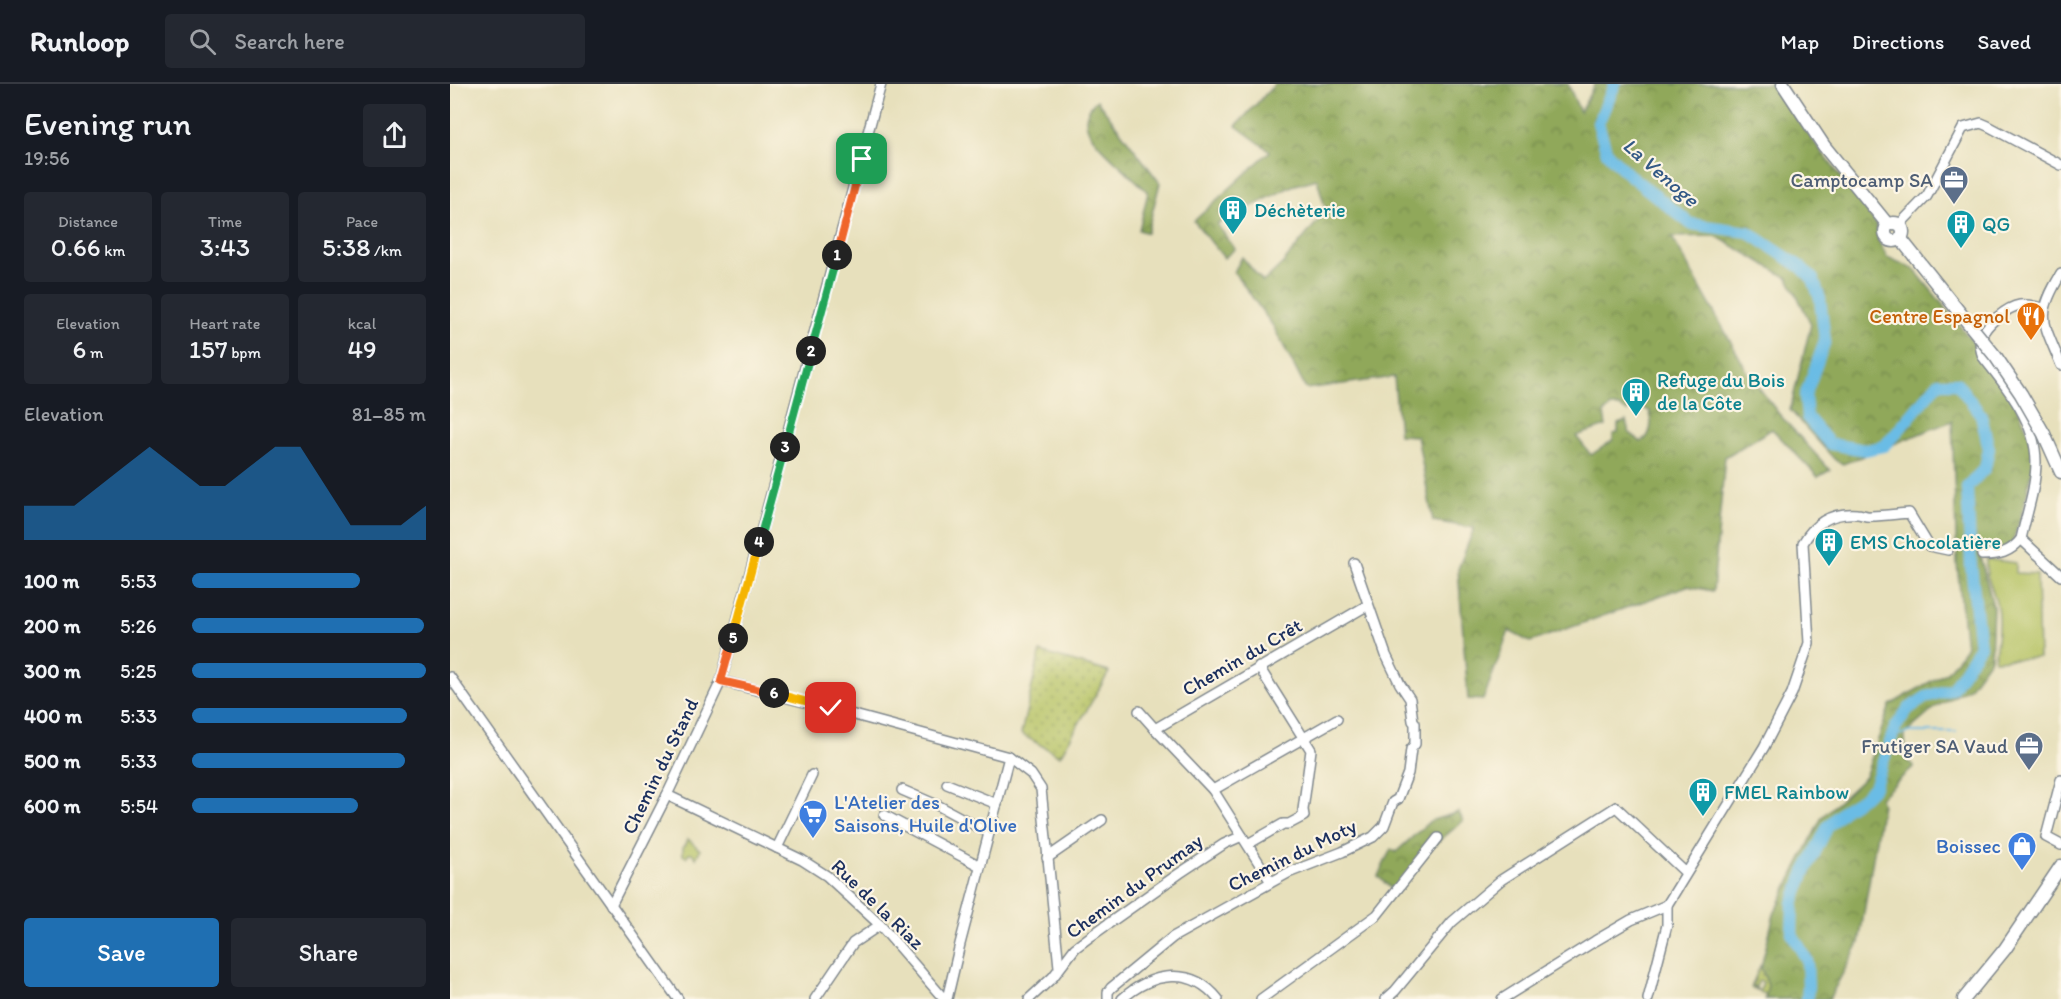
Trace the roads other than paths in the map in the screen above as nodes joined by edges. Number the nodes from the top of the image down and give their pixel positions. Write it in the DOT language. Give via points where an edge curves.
graph roads {
  1 [pos="881,84"];
  2 [pos="1783,84"];
  3 [pos="2061,165"];
  4 [pos="1894,225"];
  5 [pos="2061,274"];
  6 [pos="2044,308"];
  7 [pos="2061,364"];
  8 [pos="2061,472"];
  9 [pos="2021,539"];
  10 [pos="1948,550"];
  11 [pos="1982,555"];
  12 [pos="1354,563"];
  13 [pos="2061,576"];
  14 [pos="1368,605"];
  15 [pos="1259,667"];
  16 [pos="450,676"];
  17 [pos="721,681"];
  18 [pos="1139,711"];
  19 [pos="1337,719"];
  20 [pos="1155,729"];
  21 [pos="1303,738"];
  22 [pos="1009,757"];
  23 [pos="811,777"];
  24 [pos="2061,780"];
  25 [pos="947,784"];
  26 [pos="902,790"];
  27 [pos="1213,790"];
  28 [pos="667,795"];
  29 [pos="997,804"];
  30 [pos="884,815"];
  31 [pos="1102,820"];
  32 [pos="989,833"];
  33 [pos="1242,836"];
  34 [pos="1438,838"];
  35 [pos="1248,844"];
  36 [pos="2061,845"];
  37 [pos="777,848"];
  38 [pos="1047,858"];
  39 [pos="980,866"];
  40 [pos="2061,866"];
  41 [pos="1686,873"];
  42 [pos="1271,882"];
  43 [pos="611,905"];
  44 [pos="1667,905"];
  45 [pos="880,925"];
  46 [pos="1059,967"];
  47 [pos="678,999"];
  48 [pos="815,999"];
  49 [pos="946,999"];
  50 [pos="1029,999"];
  51 [pos="1108,999"];
  52 [pos="1122,999"];
  53 [pos="1218,999"];
  54 [pos="1261,999"];
  55 [pos="1386,999"];
  56 [pos="1502,999"];
  57 [pos="1648,999"];
  58 [pos="1964,999"];
  1 -- 17 [label="street, Chemin du Stand"];
  2 -- 4 [label="main road" via="1824,146"];
  3 -- 4 [label="street" via="1981,123 1963,128 1927,196"];
  4 -- 8 [label="main road, bridge" via="1885,233 1887,238 1900,238 1996,357 2044,434"];
  5 -- 6 [label="street"];
  6 -- 7 [label="street" via="2044,322"];
  6 -- 9 [label="street" via="2013,307 1989,326 1980,340 1983,357 2016,401 2034,445 2035,476"];
  9 -- 11 [label="street" via="2004,553"];
  9 -- 13 [label="street"];
  10 -- 41 [label="street" via="1929,546 1908,513 1867,517 1850,514 1825,519 1811,529 1803,543 1809,642 1792,693 1764,747"];
  12 -- 14 [label="street, Chemin du Moty"];
  14 -- 15 [label="street, Chemin du Crêt"];
  14 -- 42 [label="street, Chemin du Moty" via="1386,655 1410,699 1415,723 1408,773 1384,826 1373,837"];
  15 -- 20 [label="street, Chemin du Crêt"];
  15 -- 21 [label="street"];
  16 -- 43 [label="street"];
  17 -- 22 [label="street"];
  17 -- 28 [label="street, Chemin du Stand"];
  18 -- 20 [label="street"];
  19 -- 21 [label="street"];
  20 -- 27 [label="street"];
  21 -- 27 [label="street"];
  21 -- 35 [label="street" via="1311,750 1304,816"];
  22 -- 29 [label="street"];
  22 -- 38 [label="street" via="1031,774 1041,789"];
  23 -- 37 [label="street"];
  24 -- 36 [label="street" via="2046,837"];
  25 -- 29 [label="street"];
  26 -- 32 [label="street"];
  27 -- 33 [label="street"];
  28 -- 37 [label="street, Rue de la Riaz"];
  28 -- 43 [label="street, Chemin du Stand"];
  29 -- 32 [label="street"];
  30 -- 39 [label="street"];
  31 -- 38 [label="street"];
  32 -- 39 [label="street"];
  33 -- 35 [label="street"];
  33 -- 46 [label="street, Chemin du Prumay" via="1224,844 1130,908 1075,948"];
  34 -- 54 [label="street" via="1377,915"];
  35 -- 42 [label="street"];
  37 -- 45 [label="street, Rue de la Riaz" via="827,876"];
  38 -- 46 [label="street"];
  39 -- 49 [label="street"];
  40 -- 58 [label="main road" via="2005,949"];
  41 -- 44 [label="street"];
  41 -- 55 [label="street" via="1616,807 1501,880 1452,922"];
  42 -- 51 [label="street, Chemin du Moty" via="1173,936 1111,988"];
  43 -- 47 [label="street"];
  44 -- 56 [label="street" via="1595,940"];
  44 -- 57 [label="street" via="1667,925"];
  45 -- 48 [label="street" via="853,943"];
  45 -- 49 [label="street, Rue de la Riaz"];
  46 -- 50 [label="street, Chemin du Prumay"];
  52 -- 53 [label="street" via="1145,982 1164,976 1199,983"];
}
